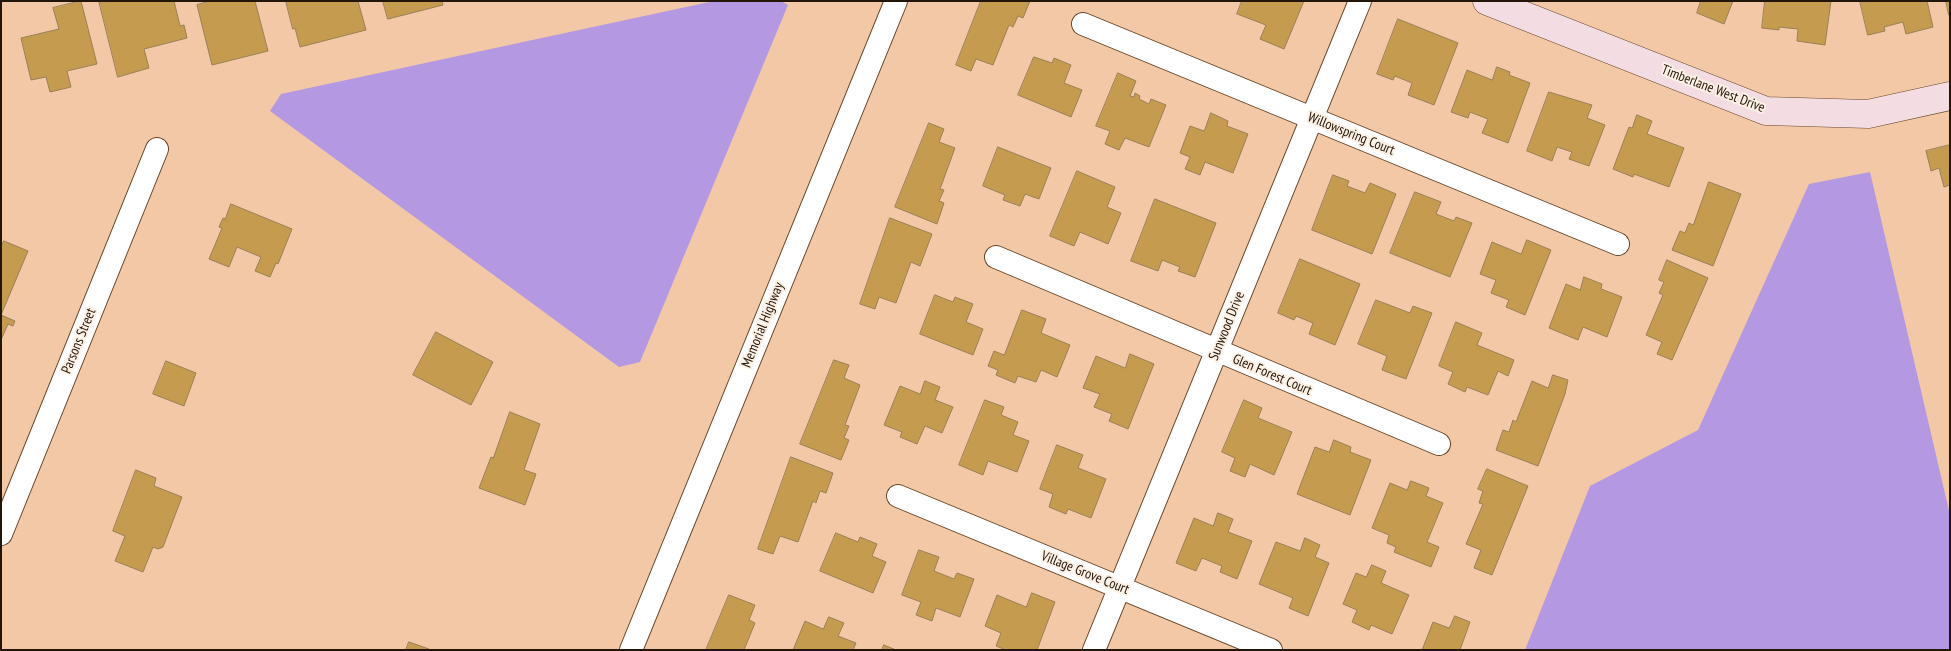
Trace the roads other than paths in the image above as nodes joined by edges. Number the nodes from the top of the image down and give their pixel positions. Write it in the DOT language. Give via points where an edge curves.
graph roads {
  1 [pos="896,1"];
  2 [pos="1360,1"];
  3 [pos="1487,1"];
  4 [pos="1083,24"];
  5 [pos="1950,96"];
  6 [pos="1312,118"];
  7 [pos="157,148"];
  8 [pos="1618,244"];
  9 [pos="996,257"];
  10 [pos="1217,352"];
  11 [pos="1439,444"];
  12 [pos="898,496"];
  13 [pos="1,534"];
  14 [pos="1119,588"];
  15 [pos="631,650"];
  16 [pos="1094,650"];
  17 [pos="1271,650"];
  1 -- 15 [label="street, Memorial Highway"];
  2 -- 6 [label="street, Sunwood Drive"];
  3 -- 5 [label="street, Timberlane West Drive" via="1766,111 1868,114"];
  4 -- 6 [label="street, Willowspring Court"];
  6 -- 8 [label="street, Willowspring Court"];
  6 -- 10 [label="street, Sunwood Drive"];
  7 -- 13 [label="street, Parsons Street"];
  9 -- 10 [label="street, Glen Forest Court"];
  10 -- 11 [label="street, Glen Forest Court"];
  10 -- 14 [label="street, Sunwood Drive"];
  12 -- 14 [label="street, Village Grove Court"];
  14 -- 16 [label="street, Sunwood Drive"];
  14 -- 17 [label="street, Village Grove Court"];
}
